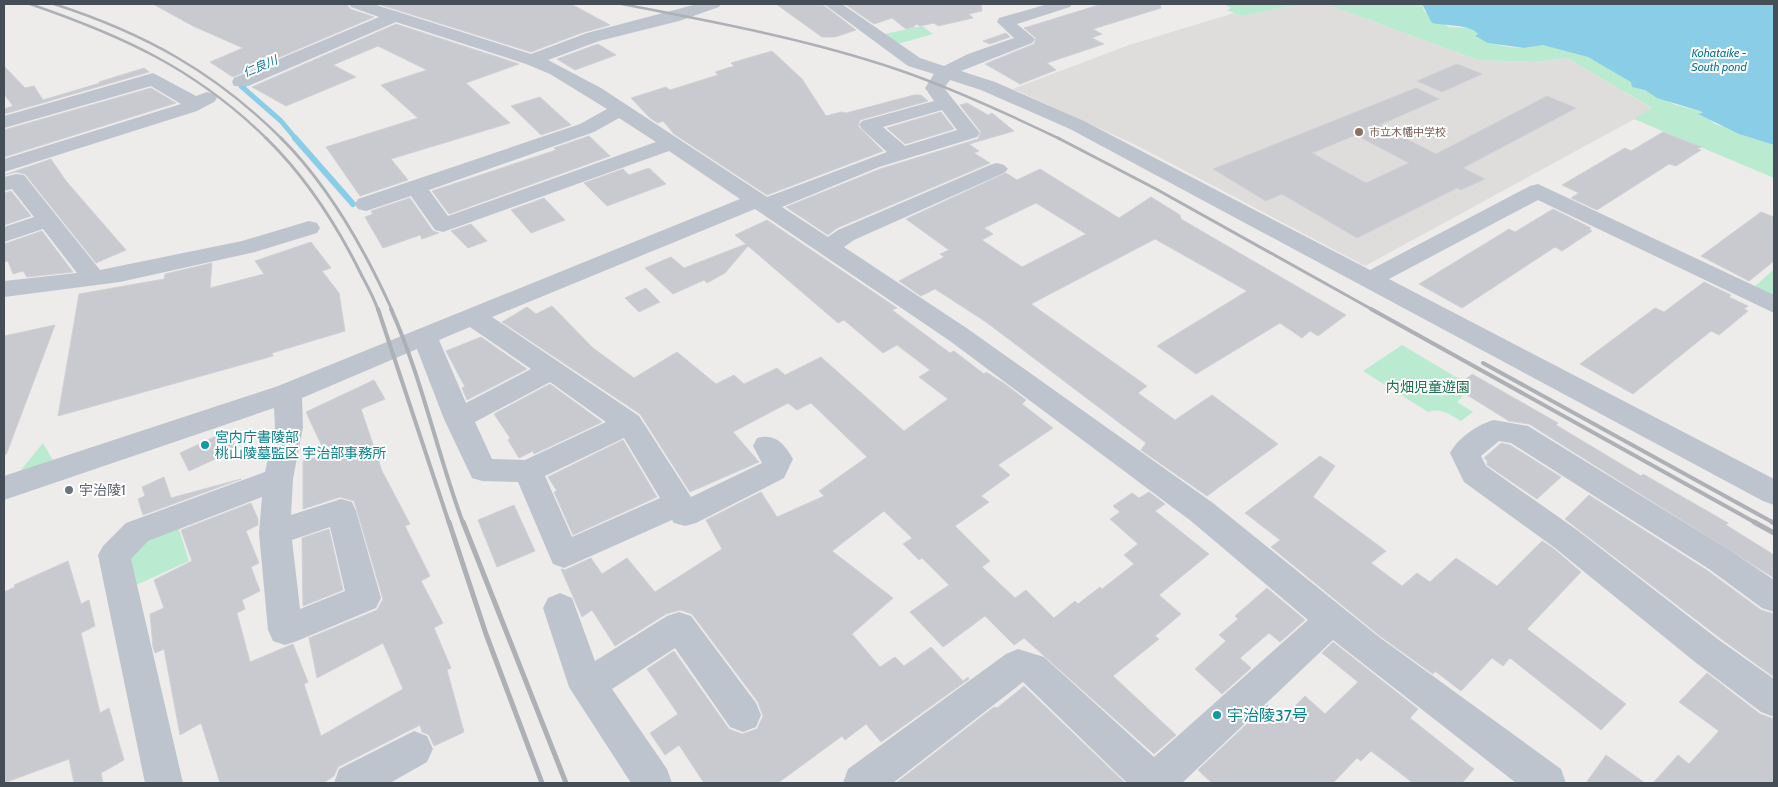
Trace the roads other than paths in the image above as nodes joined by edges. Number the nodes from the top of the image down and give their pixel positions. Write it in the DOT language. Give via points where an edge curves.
graph roads {
  1 [pos="357,4"];
  2 [pos="713,4"];
  3 [pos="832,4"];
  4 [pos="1064,4"];
  5 [pos="399,17"];
  6 [pos="532,60"];
  7 [pos="946,72"];
  8 [pos="241,82"];
  9 [pos="946,103"];
  10 [pos="619,110"];
  11 [pos="5,120"];
  12 [pos="671,144"];
  13 [pos="517,153"];
  14 [pos="901,154"];
  15 [pos="4,166"];
  16 [pos="997,169"];
  17 [pos="562,182"];
  18 [pos="4,185"];
  19 [pos="416,187"];
  20 [pos="760,203"];
  21 [pos="366,204"];
  22 [pos="47,220"];
  23 [pos="309,228"];
  24 [pos="4,236"];
  25 [pos="827,248"];
  26 [pos="94,278"];
  27 [pos="1371,279"];
  28 [pos="7,286"];
  29 [pos="1774,304"];
  30 [pos="472,316"];
  31 [pos="425,337"];
  32 [pos="552,370"];
  33 [pos="288,393"];
  34 [pos="458,419"];
  35 [pos="629,423"];
  36 [pos="767,446"];
  37 [pos="528,471"];
  38 [pos="278,479"];
  39 [pos="4,488"];
  40 [pos="1774,493"];
  41 [pos="678,503"];
  42 [pos="275,533"];
  43 [pos="1774,598"];
  44 [pos="560,608"];
  45 [pos="1332,619"];
  46 [pos="588,685"];
  47 [pos="1774,700"];
  48 [pos="742,715"];
  49 [pos="414,749"];
  50 [pos="164,783"];
  51 [pos="353,783"];
  52 [pos="653,783"];
  53 [pos="862,783"];
  54 [pos="1154,783"];
  55 [pos="1547,783"];
  1 -- 5 [label="street"];
  2 -- 6 [label="street" via="593,37"];
  3 -- 7 [label="street" via="910,59"];
  4 -- 7 [label="street" via="1005,22 1026,39"];
  5 -- 6 [label="street"];
  5 -- 8 [label="street"];
  6 -- 10 [label="street" via="556,70"];
  7 -- 9 [label="street" via="934,88"];
  7 -- 27 [label="street" via="988,86 1077,125"];
  9 -- 14 [label="street" via="970,133"];
  9 -- 14 [label="street" via="869,125"];
  10 -- 12 [label="street"];
  10 -- 13 [label="street" via="587,128"];
  11 -- 15 [label="street" via="154,79 201,101"];
  12 -- 17 [label="street"];
  12 -- 20 [label="street"];
  13 -- 17 [label="street"];
  13 -- 19 [label="street"];
  14 -- 20 [label="street"];
  16 -- 25 [label="street" via="846,235"];
  17 -- 19 [label="street" via="443,225"];
  18 -- 22 [label="street" via="16,180"];
  19 -- 21 [label="street"];
  20 -- 25 [label="street"];
  20 -- 30 [label="street"];
  22 -- 24 [label="street"];
  22 -- 26 [label="street"];
  23 -- 26 [label="street" via="247,247"];
  25 -- 45 [label="street" via="960,336 1202,512"];
  26 -- 28 [label="street"];
  27 -- 29 [label="street" via="1538,191"];
  27 -- 40 [label="street"];
  30 -- 31 [label="street"];
  30 -- 32 [label="street"];
  31 -- 33 [label="street"];
  31 -- 34 [label="street"];
  32 -- 34 [label="street"];
  32 -- 35 [label="street"];
  33 -- 38 [label="street" via="289,427"];
  33 -- 39 [label="street"];
  34 -- 37 [label="street" via="482,470"];
  35 -- 37 [label="street"];
  35 -- 41 [label="street"];
  36 -- 41 [label="street" via="778,459 774,470 685,514"];
  37 -- 41 [label="street" via="564,555"];
  38 -- 42 [label="street"];
  38 -- 50 [label="street" via="137,532 114,555"];
  43 -- 47 [label="street" via="1720,560 1518,433 1494,430 1465,453 1475,474 1566,539"];
  44 -- 46 [label="street" via="582,676"];
  45 -- 54 [label="street"];
  45 -- 55 [label="street"];
  46 -- 48 [label="street" via="679,627"];
  46 -- 52 [label="street"];
  49 -- 51 [label="street"];
  53 -- 54 [label="street" via="1018,666 1032,668"];
}
